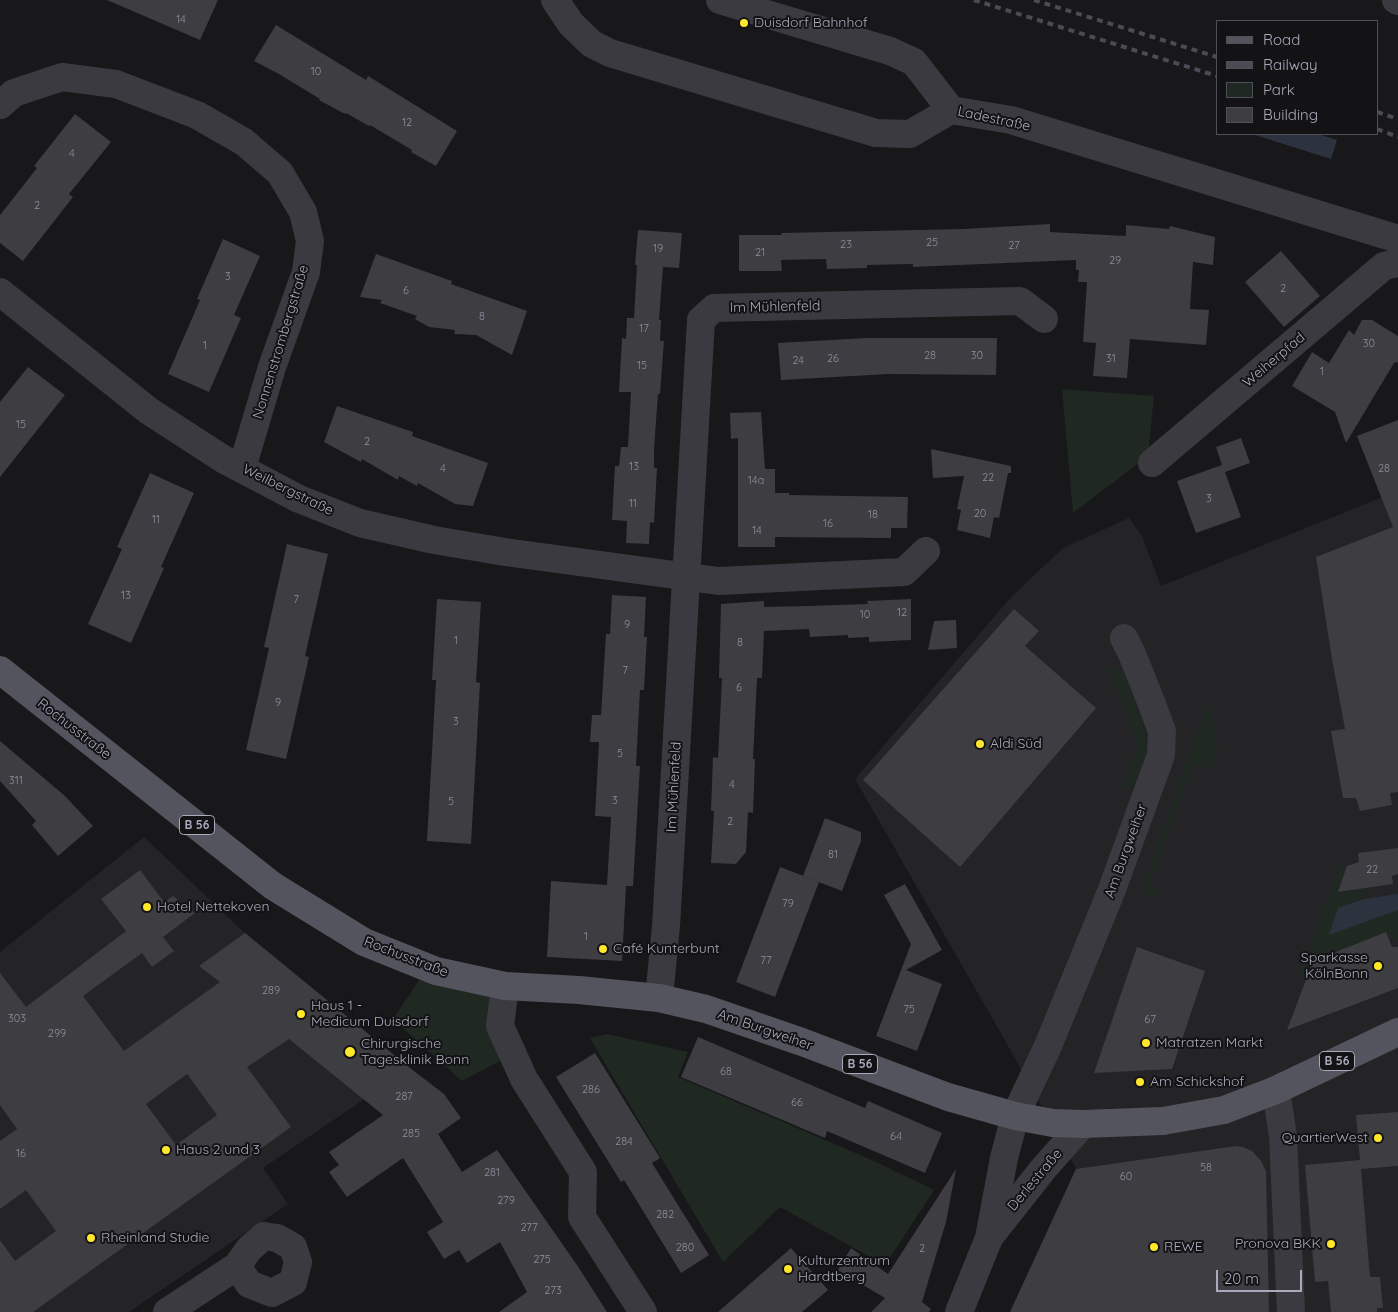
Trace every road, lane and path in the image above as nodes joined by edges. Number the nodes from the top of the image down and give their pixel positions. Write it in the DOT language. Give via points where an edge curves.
graph roads {
  1 [pos="555,0"];
  2 [pos="720,0"];
  3 [pos="0,105"];
  4 [pos="952,110"];
  5 [pos="1398,238"];
  6 [pos="1398,263"];
  7 [pos="0,292"];
  8 [pos="1044,319"];
  9 [pos="1152,463"];
  10 [pos="242,468"];
  11 [pos="926,552"];
  12 [pos="686,576"];
  13 [pos="1124,638"];
  14 [pos="0,670"];
  15 [pos="505,986"];
  16 [pos="659,998"];
  17 [pos="1398,1032"];
  18 [pos="1276,1090"];
  19 [pos="1015,1116"];
  20 [pos="1083,1124"];
  21 [pos="989,1238"];
  22 [pos="237,1266"];
  23 [pos="167,1312"];
  24 [pos="643,1312"];
  25 [pos="959,1312"];
  26 [pos="1291,1312"];
  1 -- 4 [label="street, Ladestraße" via="571,24 592,44 610,53 876,133 910,134"];
  2 -- 4 [label="street" via="890,51 914,62"];
  3 -- 10 [label="street, Nonnenstrombergstraße" via="14,93 62,77 116,84 197,114 244,142 280,173 303,212 310,241 306,272 272,367"];
  4 -- 5 [label="street, Ladestraße" via="1011,120"];
  6 -- 9 [label="street, Weiherpfad" via="1384,266"];
  7 -- 10 [label="street, Weilbergstraße" via="149,410"];
  8 -- 12 [label="street, Im Mühlenfeld" via="1020,301 714,308 701,320"];
  10 -- 12 [label="street, Weilbergstraße" via="299,499 360,523 505,552"];
  11 -- 12 [label="street" via="904,572 719,581"];
  12 -- 16 [label="street, Im Mühlenfeld"];
  13 -- 19 [label="street, Am Burgweiher" via="1162,731 1161,755 1111,892 1048,1046"];
  14 -- 15 [label="main road, Rochusstraße / B 56" via="273,886 364,942 436,970"];
  15 -- 16 [label="main road, Am Burgweiher / B 56"];
  15 -- 24 [label="street" via="500,1026 524,1079 583,1172 582,1217"];
  16 -- 19 [label="main road, Am Burgweiher / B 56" via="706,1009 948,1097"];
  17 -- 18 [label="main road, Am Burgweiher / B 56"];
  18 -- 20 [label="main road, Am Burgweiher / B 56" via="1224,1110 1163,1121"];
  18 -- 26 [label="street" via="1283,1136"];
  19 -- 20 [label="main road, Am Burgweiher / B 56" via="1053,1123"];
  19 -- 21 [label="street, Derlestraße"];
  20 -- 21 [label="street, Derlestraße"];
  21 -- 25 [label="street, Derlestraße"];
  22 -- 23 [label="street"];
}
